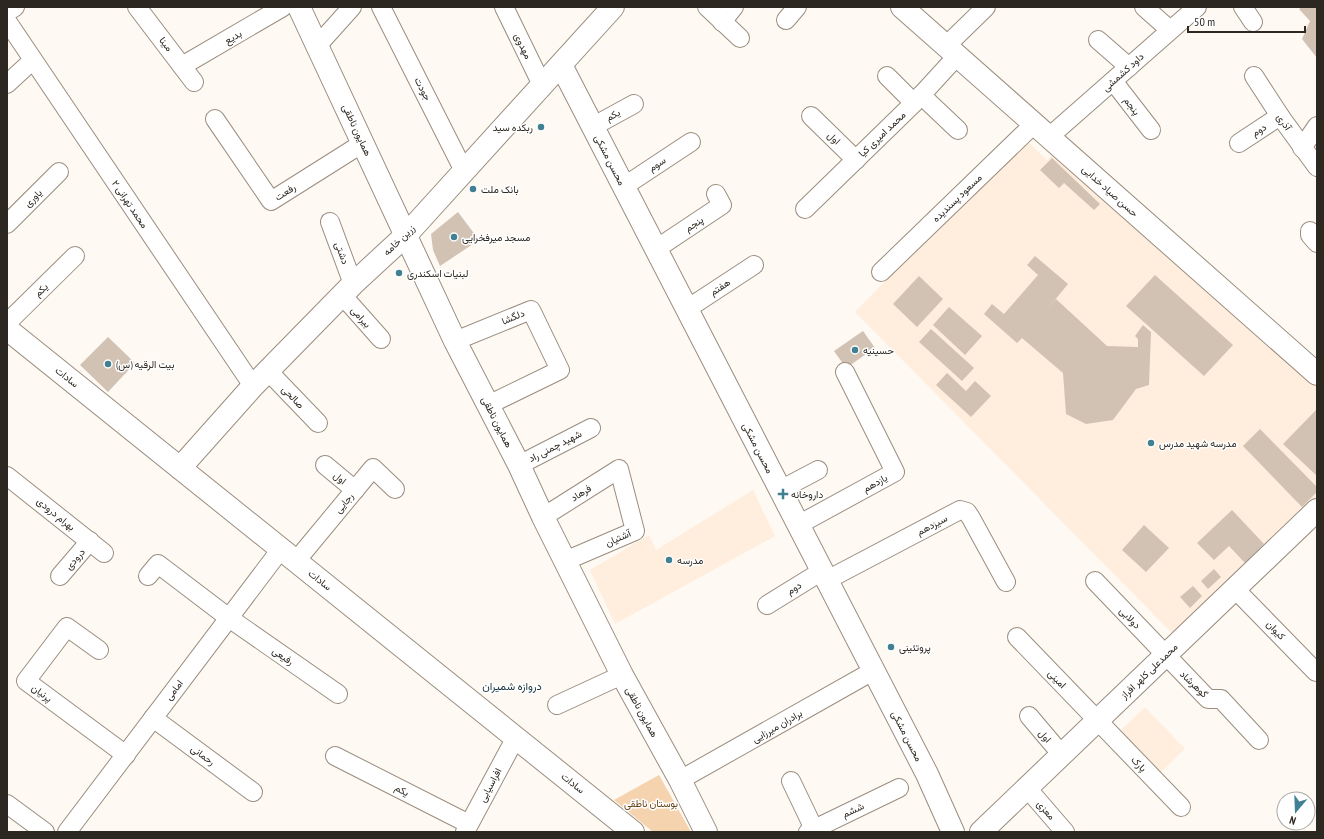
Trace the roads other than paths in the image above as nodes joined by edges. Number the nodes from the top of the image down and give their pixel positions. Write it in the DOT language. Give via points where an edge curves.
graph roads {
  1 [pos="15,7"];
  2 [pos="138,7"];
  3 [pos="283,7"];
  4 [pos="299,7"];
  5 [pos="352,7"];
  6 [pos="381,7"];
  7 [pos="504,7"];
  8 [pos="613,7"];
  9 [pos="707,7"];
  10 [pos="734,7"];
  11 [pos="902,7"];
  12 [pos="986,7"];
  13 [pos="1144,7"];
  14 [pos="1197,7"];
  15 [pos="1243,7"];
  16 [pos="7,12"];
  17 [pos="7,21"];
  18 [pos="722,22"];
  19 [pos="1253,22"];
  20 [pos="1170,30"];
  21 [pos="740,38"];
  22 [pos="1098,40"];
  23 [pos="317,46"];
  24 [pos="952,51"];
  25 [pos="33,60"];
  26 [pos="561,65"];
  27 [pos="182,66"];
  28 [pos="1129,67"];
  29 [pos="887,76"];
  30 [pos="1254,76"];
  31 [pos="1113,81"];
  32 [pos="194,82"];
  33 [pos="7,84"];
  34 [pos="542,86"];
  35 [pos="918,99"];
  36 [pos="634,104"];
  37 [pos="811,116"];
  38 [pos="1280,116"];
  39 [pos="215,119"];
  40 [pos="592,126"];
  41 [pos="1317,126"];
  42 [pos="958,130"];
  43 [pos="1042,130"];
  44 [pos="1150,130"];
  45 [pos="691,142"];
  46 [pos="1239,143"];
  47 [pos="363,144"];
  48 [pos="1302,148"];
  49 [pos="856,160"];
  50 [pos="1317,167"];
  51 [pos="464,171"];
  52 [pos="59,172"];
  53 [pos="623,186"];
  54 [pos="716,194"];
  55 [pos="805,209"];
  56 [pos="330,222"];
  57 [pos="7,224"];
  58 [pos="406,235"];
  59 [pos="656,249"];
  60 [pos="75,256"];
  61 [pos="754,265"];
  62 [pos="881,272"];
  63 [pos="347,290"];
  64 [pos="687,309"];
  65 [pos="7,323"];
  66 [pos="7,329"];
  67 [pos="381,339"];
  68 [pos="455,341"];
  69 [pos="845,372"];
  70 [pos="1317,374"];
  71 [pos="261,379"];
  72 [pos="488,405"];
  73 [pos="318,423"];
  74 [pos="591,428"];
  75 [pos="519,465"];
  76 [pos="325,466"];
  77 [pos="180,468"];
  78 [pos="619,469"];
  79 [pos="818,470"];
  80 [pos="7,477"];
  81 [pos="395,489"];
  82 [pos="355,490"];
  83 [pos="780,490"];
  84 [pos="543,517"];
  85 [pos="1315,517"];
  86 [pos="798,525"];
  87 [pos="90,542"];
  88 [pos="104,553"];
  89 [pos="288,555"];
  90 [pos="565,561"];
  91 [pos="60,576"];
  92 [pos="148,576"];
  93 [pos="824,576"];
  94 [pos="1095,581"];
  95 [pos="1006,582"];
  96 [pos="1235,589"];
  97 [pos="767,605"];
  98 [pos="229,618"];
  99 [pos="1017,637"];
  100 [pos="99,650"];
  101 [pos="1165,656"];
  102 [pos="873,671"];
  103 [pos="1316,672"];
  104 [pos="622,675"];
  105 [pos="338,694"];
  106 [pos="557,705"];
  107 [pos="1029,716"];
  108 [pos="153,718"];
  109 [pos="1097,721"];
  110 [pos="516,737"];
  111 [pos="1259,740"];
  112 [pos="126,755"];
  113 [pos="1062,755"];
  114 [pos="335,756"];
  115 [pos="680,780"];
  116 [pos="791,781"];
  117 [pos="899,788"];
  118 [pos="1027,788"];
  119 [pos="253,792"];
  120 [pos="7,804"];
  121 [pos="1181,808"];
  122 [pos="834,826"];
  123 [pos="467,828"];
  124 [pos="811,830"];
  125 [pos="45,832"];
  126 [pos="68,832"];
  127 [pos="633,832"];
  128 [pos="706,832"];
  129 [pos="953,832"];
  130 [pos="981,832"];
  131 [pos="1066,832"];
  1 -- 16 [label="street"];
  2 -- 27 [label="street, مینا"];
  3 -- 27 [label="street, بدیع"];
  4 -- 23 [label="main road, همایون ناطقی"];
  5 -- 23 [label="street"];
  6 -- 51 [label="street, جودت"];
  7 -- 34 [label="street, مهدوی"];
  8 -- 26 [label="main road, زرین خامه"];
  9 -- 18 [label="street"];
  10 -- 18 [label="street"];
  11 -- 24 [label="main road, حسن صیاد خدایی"];
  12 -- 24 [label="street, محمد امیری کیا"];
  13 -- 20 [label="street"];
  14 -- 20 [label="street, داود کشمشی"];
  15 -- 19 [label="street"];
  17 -- 25 [label="street, محمد تهرانی ۲"];
  18 -- 21 [label="street"];
  20 -- 28 [label="street, داود کشمشی"];
  22 -- 28 [label="street"];
  23 -- 47 [label="main road, همایون ناطقی"];
  24 -- 35 [label="street, محمد امیری کیا"];
  24 -- 43 [label="main road, حسن صیاد خدایی"];
  25 -- 33 [label="street"];
  25 -- 71 [label="street, محمد تهرانی ۲"];
  26 -- 34 [label="main road, زرین خامه"];
  26 -- 40 [label="main road, محسن مشکی"];
  27 -- 32 [label="street, مینا"];
  28 -- 31 [label="street, داود کشمشی"];
  29 -- 35 [label="street"];
  30 -- 38 [label="street, آذری"];
  31 -- 43 [label="street, داود کشمشی"];
  31 -- 44 [label="street, پنجم"];
  34 -- 51 [label="main road, زرین خامه"];
  35 -- 42 [label="street"];
  35 -- 49 [label="street, محمد امیری کیا"];
  36 -- 40 [label="street, یکم"];
  37 -- 49 [label="street, اول"];
  38 -- 46 [label="street, دوم"];
  38 -- 48 [label="street, آذری"];
  39 -- 47 [label="street, رفعت" via="271,201"];
  40 -- 53 [label="main road, محسن مشکی"];
  41 -- 48 [label="street"];
  43 -- 62 [label="street, مسعود پسندیده"];
  43 -- 70 [label="main road, حسن صیاد خدایی"];
  45 -- 53 [label="street, سوم"];
  47 -- 58 [label="main road, همایون ناطقی"];
  48 -- 50 [label="street, آذری"];
  49 -- 55 [label="street, محمد امیری کیا"];
  51 -- 58 [label="main road, زرین خامه"];
  52 -- 57 [label="street, یاوری"];
  53 -- 59 [label="main road, محسن مشکی"];
  54 -- 59 [label="street, پنجم" via="722,205"];
  56 -- 63 [label="street, دشتی"];
  58 -- 63 [label="main road, زرین خامه"];
  58 -- 68 [label="main road, همایون ناطقی"];
  59 -- 64 [label="main road, محسن مشکی"];
  60 -- 65 [label="street, یکم"];
  61 -- 64 [label="street, هفتم"];
  63 -- 67 [label="street, بیرامی"];
  63 -- 71 [label="main road, زرین خامه"];
  64 -- 83 [label="main road, محسن مشکی"];
  66 -- 77 [label="main road, سادات"];
  68 -- 72 [label="main road, همایون ناطقی"];
  68 -- 72 [label="street, دلگشا" via="531,310 560,370"];
  69 -- 86 [label="street, یازدهم" via="895,472"];
  71 -- 73 [label="street, صالحی"];
  71 -- 77 [label="main road, زرین خامه"];
  72 -- 75 [label="main road, همایون ناطقی"];
  74 -- 75 [label="street, شهید چمنی راد"];
  75 -- 84 [label="main road, همایون ناطقی"];
  76 -- 82 [label="street, اول"];
  77 -- 89 [label="main road, سادات"];
  78 -- 84 [label="street, فرهاد"];
  78 -- 90 [label="street, آشتیان" via="635,531"];
  79 -- 83 [label="street"];
  80 -- 87 [label="street, بهرام درودی"];
  81 -- 82 [label="street, رجایی" via="373,468"];
  82 -- 89 [label="street, رجایی"];
  83 -- 86 [label="main road, محسن مشکی"];
  84 -- 90 [label="main road, همایون ناطقی"];
  85 -- 96 [label="main road, محمدعلی کلهر افراز"];
  86 -- 93 [label="main road, محسن مشکی"];
  87 -- 88 [label="street, بهرام درودی"];
  87 -- 91 [label="street, درودی"];
  89 -- 98 [label="street, امامی"];
  89 -- 110 [label="main road, سادات"];
  90 -- 104 [label="main road, همایون ناطقی"];
  92 -- 98 [label="street" via="158,564"];
  93 -- 95 [label="street, سیزدهم" via="960,510 967,512 971,518"];
  93 -- 97 [label="street, دوم"];
  93 -- 102 [label="main road, محسن مشکی"];
  94 -- 101 [label="street, دولابی"];
  96 -- 101 [label="main road, محمدعلی کلهر افراز"];
  96 -- 103 [label="street, کیوان"];
  98 -- 105 [label="street, رفیعی"];
  98 -- 108 [label="street, امامی"];
  99 -- 109 [label="street, امینی"];
  100 -- 112 [label="street, پرنیان" via="67,627 26,681"];
  101 -- 109 [label="main road, محمدعلی کلهر افراز"];
  101 -- 111 [label="street, گوهرشاد" via="1208,699 1221,699"];
  102 -- 115 [label="street, برادران میرزایی"];
  102 -- 129 [label="main road, محسن مشکی" via="927,774"];
  104 -- 106 [label="street"];
  104 -- 115 [label="main road, همایون ناطقی"];
  107 -- 113 [label="street, اول"];
  108 -- 112 [label="street, امامی"];
  108 -- 119 [label="street, رحمانی"];
  109 -- 113 [label="main road, محمدعلی کلهر افراز"];
  109 -- 121 [label="street, پارک"];
  110 -- 123 [label="street, افراسیابی"];
  110 -- 127 [label="main road, سادات"];
  112 -- 126 [label="street, امامی"];
  113 -- 118 [label="main road, محمدعلی کلهر افراز"];
  114 -- 123 [label="street, یکم"];
  115 -- 128 [label="main road, همایون ناطقی"];
  116 -- 124 [label="street"];
  117 -- 122 [label="street, ششم"];
  118 -- 130 [label="main road, محمدعلی کلهر افراز"];
  118 -- 131 [label="street, معزی"];
  120 -- 125 [label="street"];
  122 -- 124 [label="street, ششم"];
}
